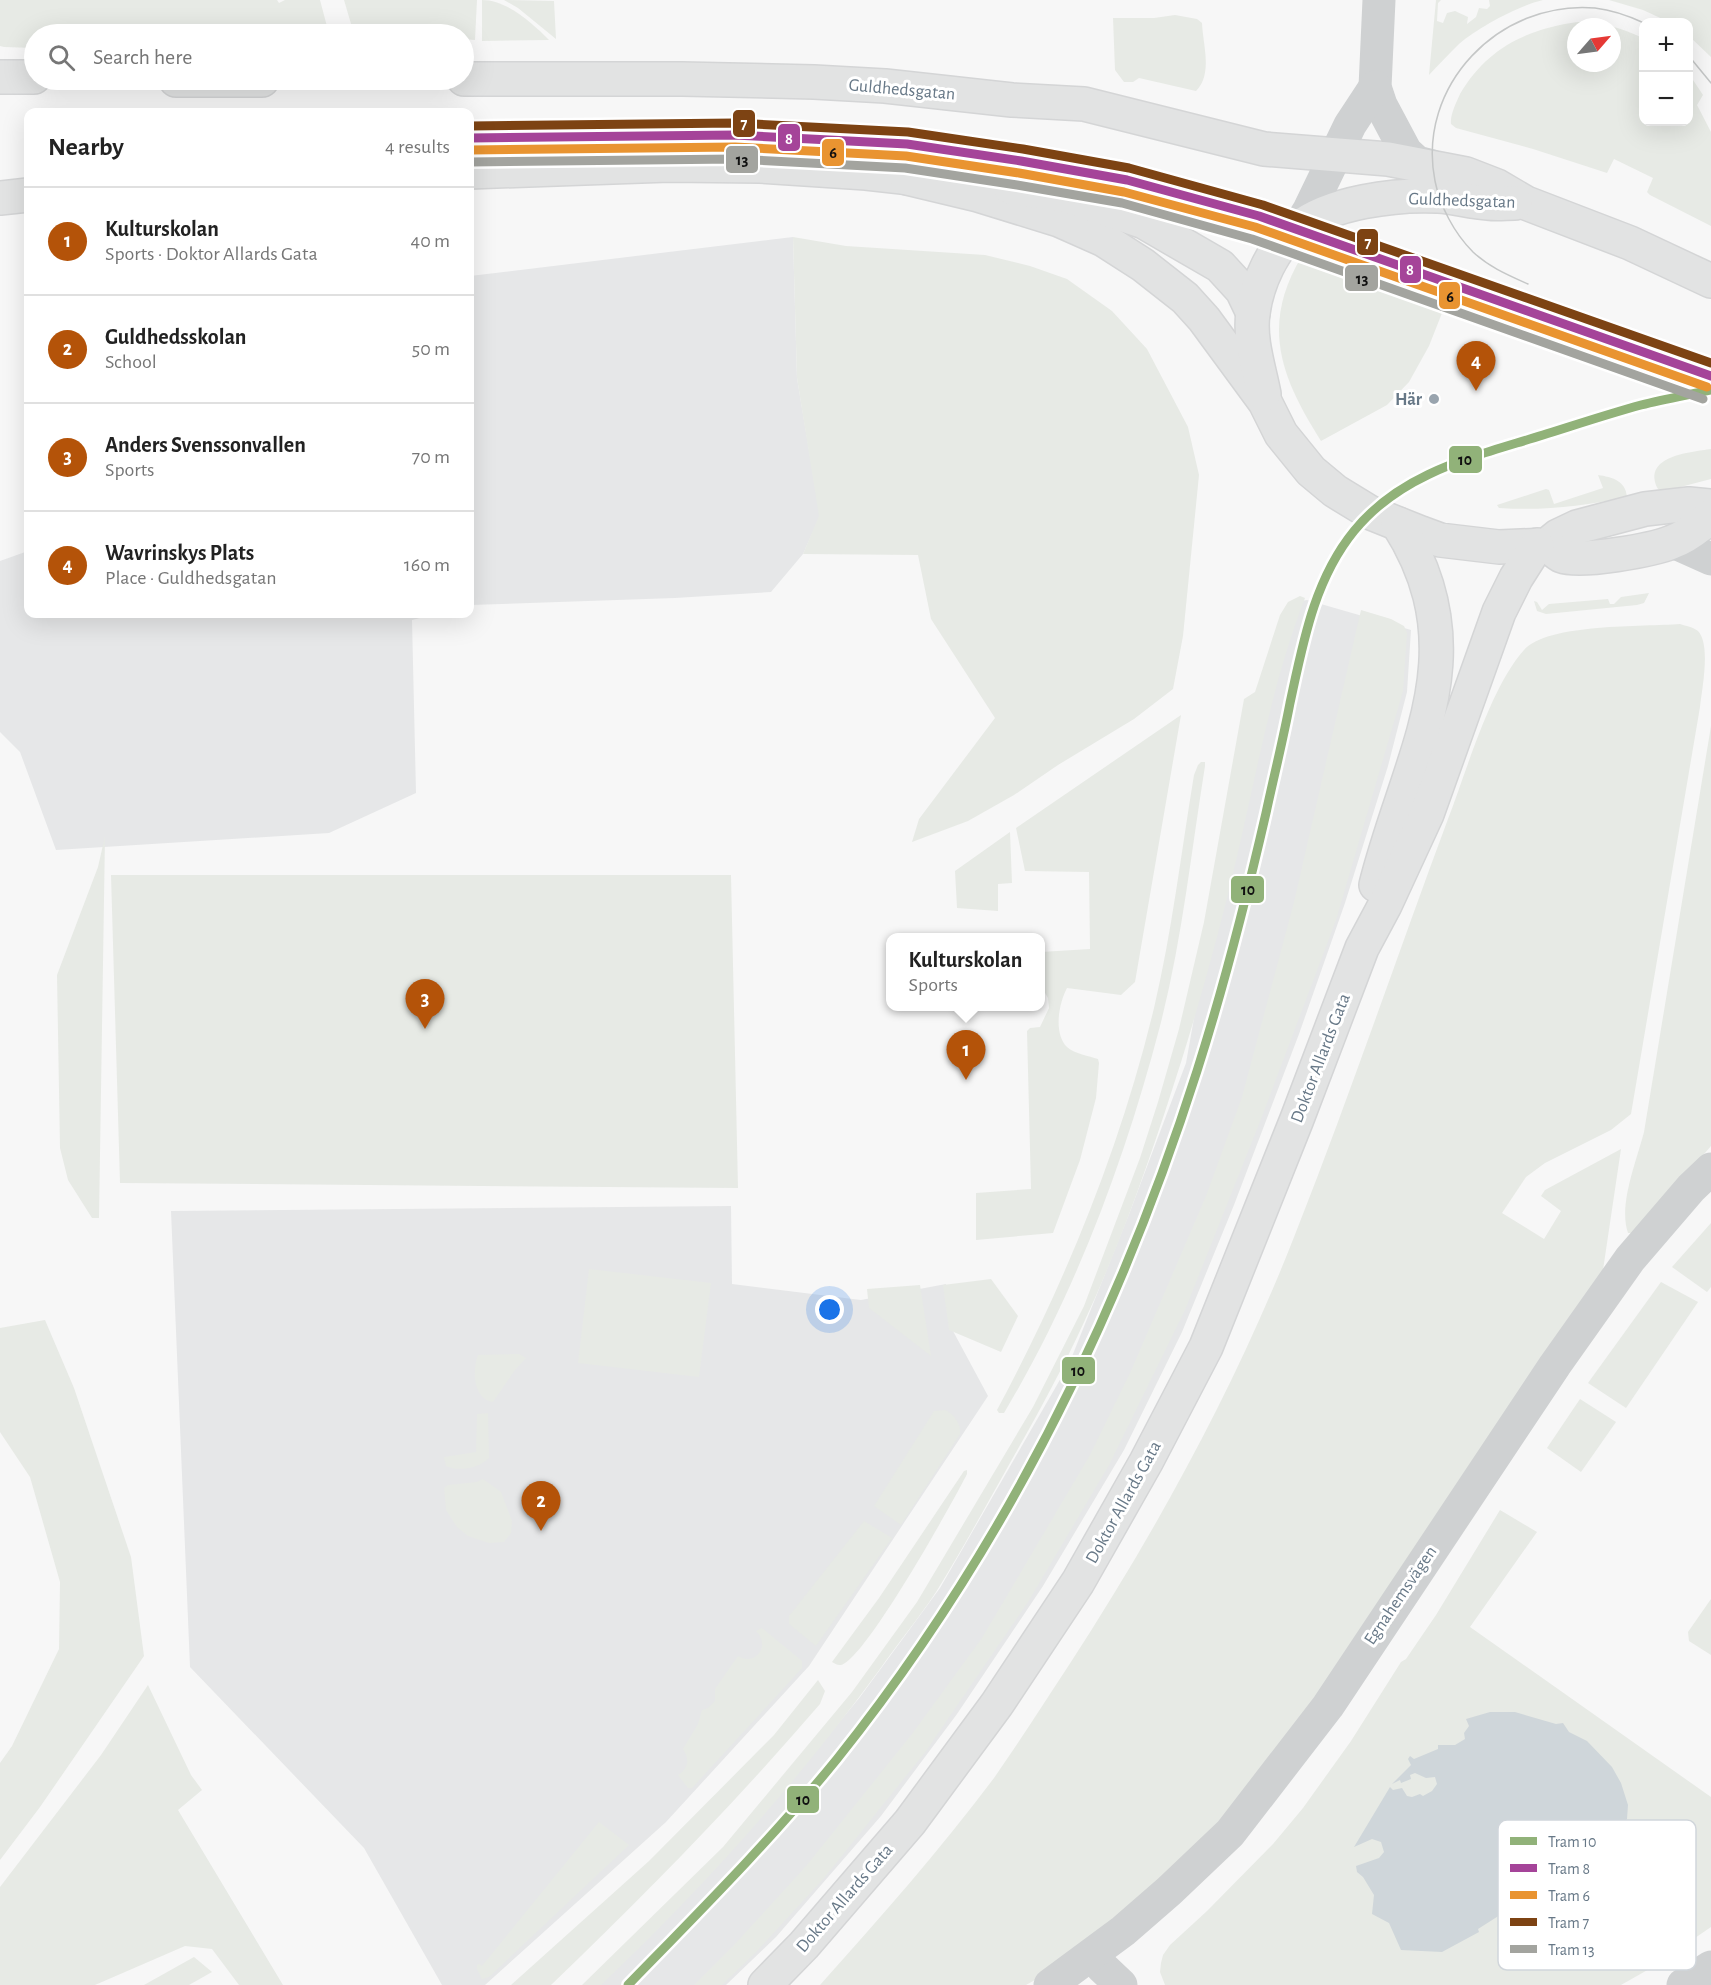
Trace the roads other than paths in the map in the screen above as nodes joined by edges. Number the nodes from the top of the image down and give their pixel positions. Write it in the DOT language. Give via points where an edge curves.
graph roads {
  1 [pos="1378,0"];
  2 [pos="0,77"];
  3 [pos="24,77"];
  4 [pos="474,79"];
  5 [pos="1375,87"];
  6 [pos="1334,156"];
  7 [pos="1432,166"];
  8 [pos="474,172"];
  9 [pos="907,178"];
  10 [pos="24,195"];
  11 [pos="0,198"];
  12 [pos="1526,203"];
  13 [pos="1297,229"];
  14 [pos="1711,281"];
  15 [pos="1253,312"];
  16 [pos="1265,402"];
  17 [pos="1711,506"];
  18 [pos="1711,516"];
  19 [pos="1398,524"];
  20 [pos="1673,542"];
  21 [pos="1542,545"];
  22 [pos="1711,559"];
  23 [pos="1362,948"];
  24 [pos="1711,1169"];
  25 [pos="1093,1954"];
  26 [pos="1711,1967"];
  27 [pos="765,1985"];
  28 [pos="1050,1985"];
  29 [pos="1121,1985"];
  30 [pos="1683,1985"];
  1 -- 5 [label="street"];
  2 -- 3 [label="street"];
  4 -- 6 [label="street, Guldhedsgatan" via="682,78 885,86 1084,104 1264,149"];
  5 -- 6 [label="street"];
  5 -- 7 [label="street" via="1406,152 1418,162"];
  6 -- 7 [label="street, Guldhedsgatan"];
  6 -- 13 [label="street, Guldhedsgatan"];
  7 -- 12 [label="street, Guldhedsgatan" via="1497,186"];
  8 -- 9 [label="street, Guldhedsgatan" via="760,166"];
  9 -- 15 [label="street, Guldhedsgatan" via="1021,188 1068,196 1125,214 1220,266 1242,290"];
  9 -- 16 [label="street, Guldhedsgatan" via="1059,220 1104,240 1185,297"];
  10 -- 11 [label="street"];
  12 -- 13 [label="street, Guldhedsgatan" via="1487,203 1438,196 1389,199 1339,208"];
  12 -- 14 [label="street, Guldhedsgatan" via="1630,243"];
  13 -- 15 [label="street, Guldhedsgatan" via="1272,259"];
  15 -- 16 [label="street, Guldhedsgatan" via="1252,334"];
  16 -- 19 [label="street, Guldhedsgatan" via="1281,434 1311,471 1371,513"];
  17 -- 21 [label="street, Guldhedsgatan" via="1645,509 1577,527"];
  18 -- 20 [label="street, Guldhedsgatan"];
  19 -- 21 [label="street, Guldhedsgatan" via="1440,540 1499,547"];
  19 -- 23 [label="street, Doktor Allards Gata" via="1418,559 1431,597 1437,656 1433,699 1380,870"];
  20 -- 21 [label="street, Guldhedsgatan" via="1586,558 1561,555"];
  20 -- 22 [label="street"];
  21 -- 23 [label="street, Doktor Allards Gata" via="1516,578 1499,612 1427,814"];
  23 -- 27 [label="street, Doktor Allards Gata" via="1206,1347 1078,1582 997,1704 910,1822"];
  24 -- 25 [label="street, Egnahemsvägen" via="1630,1259 1548,1375 1328,1706 1230,1833 1169,1891"];
  25 -- 28 [label="street, Egnahemsvägen"];
  25 -- 29 [label="street"];
  26 -- 30 [label="street"];
}
